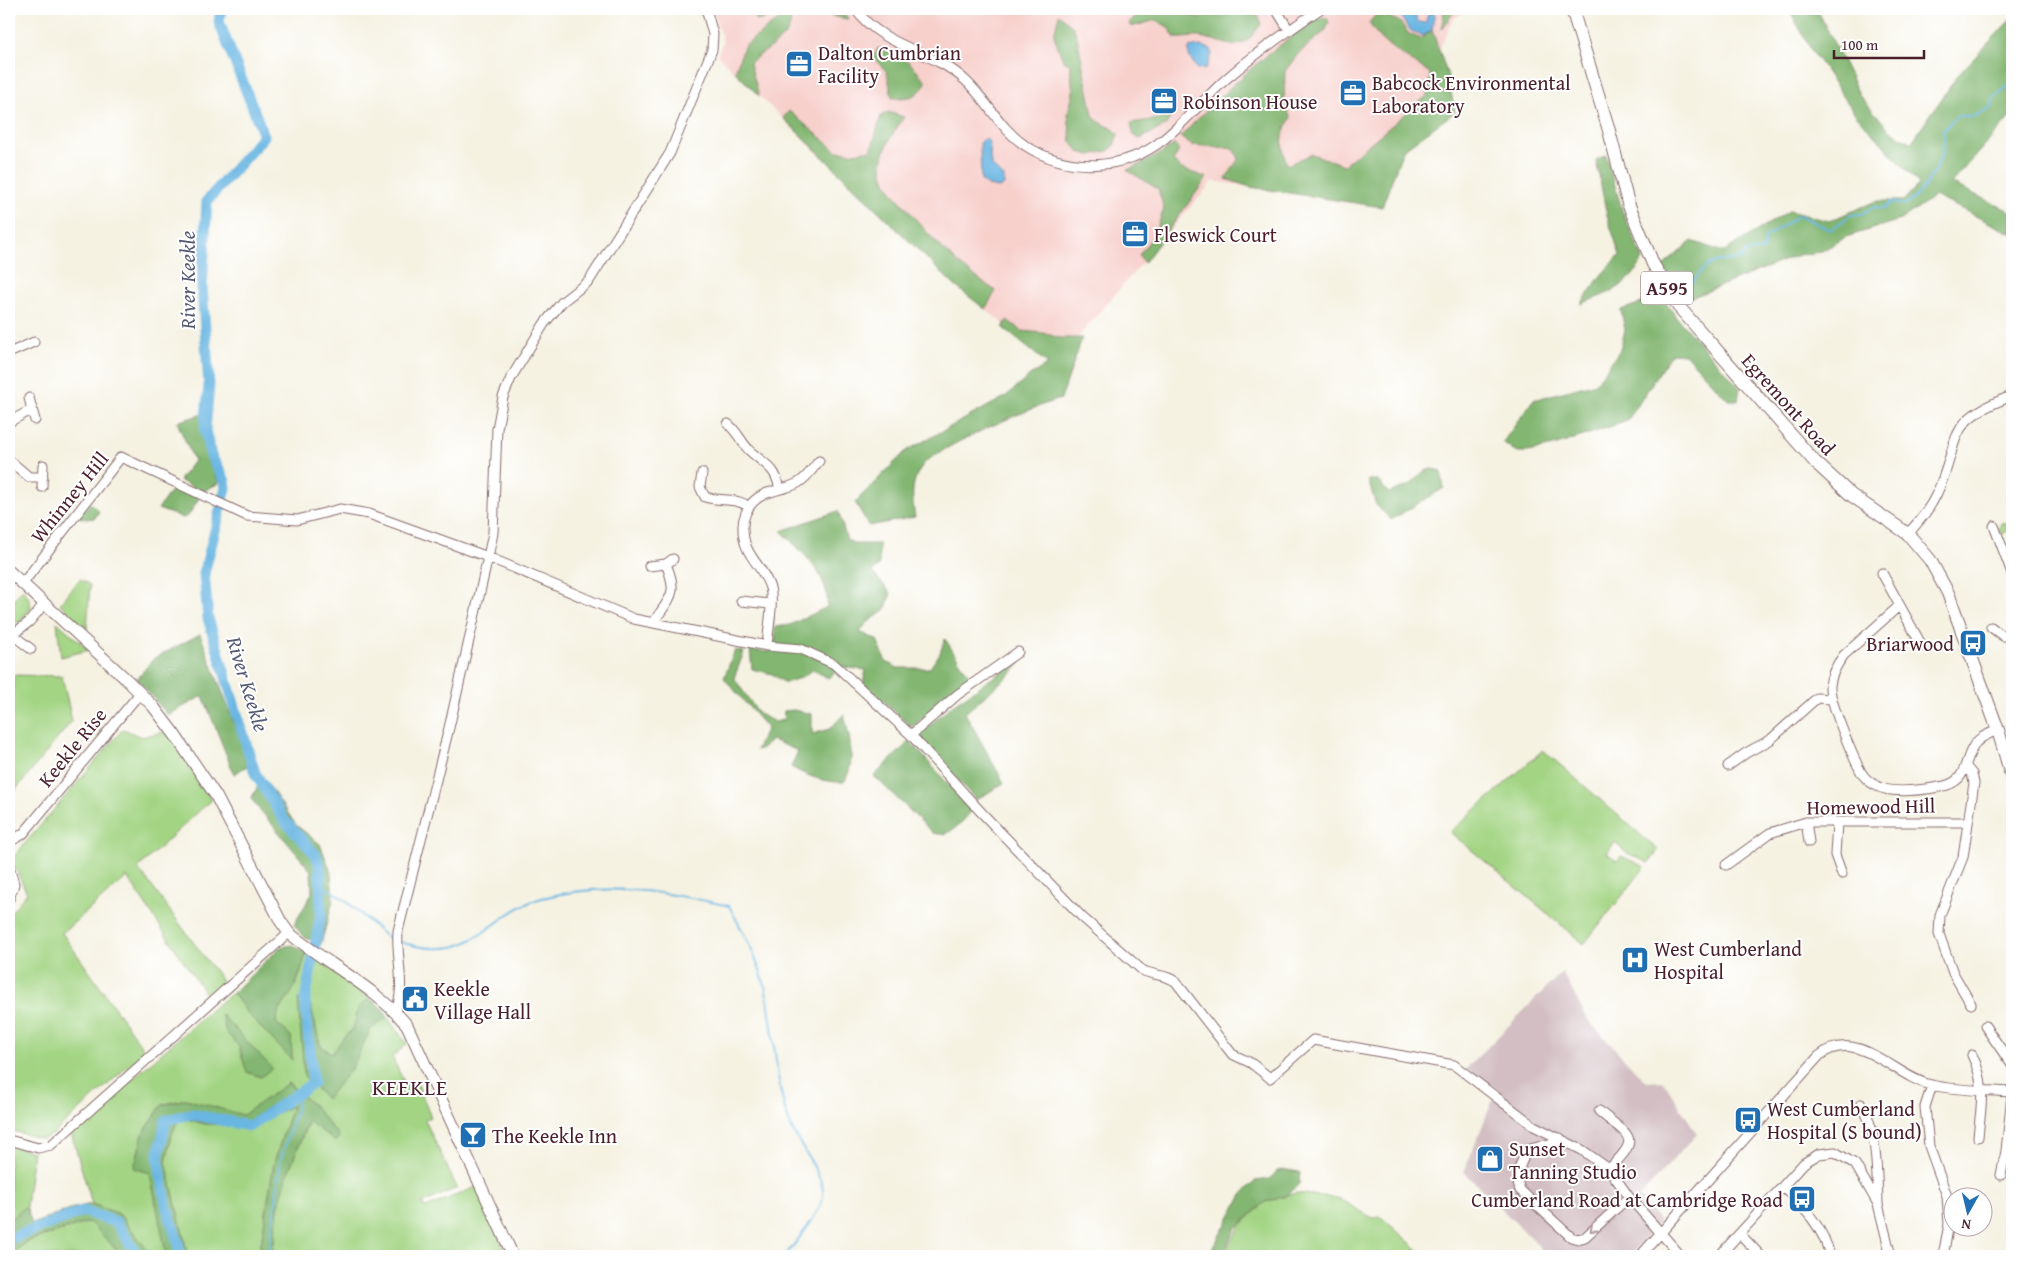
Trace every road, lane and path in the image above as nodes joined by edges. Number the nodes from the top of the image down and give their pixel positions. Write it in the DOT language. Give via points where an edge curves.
graph roads {
  1 [pos="706,9"];
  2 [pos="855,9"];
  3 [pos="1276,9"];
  4 [pos="1320,9"];
  5 [pos="1573,9"];
  6 [pos="1289,30"];
  7 [pos="18,336"];
  8 [pos="34,342"];
  9 [pos="22,345"];
  10 [pos="9,353"];
  11 [pos="2012,396"];
  12 [pos="29,398"];
  13 [pos="31,410"];
  14 [pos="35,420"];
  15 [pos="9,422"];
  16 [pos="728,424"];
  17 [pos="9,460"];
  18 [pos="819,461"];
  19 [pos="43,465"];
  20 [pos="702,473"];
  21 [pos="43,477"];
  22 [pos="42,487"];
  23 [pos="780,488"];
  24 [pos="749,507"];
  25 [pos="1994,526"];
  26 [pos="1908,534"];
  27 [pos="488,557"];
  28 [pos="649,566"];
  29 [pos="9,571"];
  30 [pos="1882,573"];
  31 [pos="2012,573"];
  32 [pos="23,583"];
  33 [pos="741,601"];
  34 [pos="45,602"];
  35 [pos="770,604"];
  36 [pos="1899,606"];
  37 [pos="653,623"];
  38 [pos="1991,627"];
  39 [pos="11,636"];
  40 [pos="2012,636"];
  41 [pos="767,646"];
  42 [pos="1922,646"];
  43 [pos="31,649"];
  44 [pos="1018,652"];
  45 [pos="140,692"];
  46 [pos="1831,699"];
  47 [pos="1998,730"];
  48 [pos="911,735"];
  49 [pos="1728,766"];
  50 [pos="1967,768"];
  51 [pos="2012,778"];
  52 [pos="1806,822"];
  53 [pos="1968,822"];
  54 [pos="1837,823"];
  55 [pos="9,842"];
  56 [pos="1809,842"];
  57 [pos="1726,865"];
  58 [pos="9,866"];
  59 [pos="1842,874"];
  60 [pos="9,898"];
  61 [pos="289,932"];
  62 [pos="1971,1004"];
  63 [pos="396,1011"];
  64 [pos="1985,1026"];
  65 [pos="1972,1054"];
  66 [pos="2012,1065"];
  67 [pos="1932,1085"];
  68 [pos="1983,1090"];
  69 [pos="2012,1094"];
  70 [pos="1861,1104"];
  71 [pos="1599,1110"];
  72 [pos="1978,1137"];
  73 [pos="1560,1138"];
  74 [pos="9,1140"];
  75 [pos="1876,1168"];
  76 [pos="1609,1169"];
  77 [pos="1859,1173"];
  78 [pos="2001,1174"];
  79 [pos="1783,1186"];
  80 [pos="1629,1197"];
  81 [pos="1878,1204"];
  82 [pos="1662,1232"];
  83 [pos="1740,1234"];
  84 [pos="513,1256"];
  85 [pos="1640,1256"];
  86 [pos="1681,1256"];
  87 [pos="1719,1256"];
  88 [pos="1761,1256"];
  89 [pos="1830,1256"];
  90 [pos="1891,1256"];
  91 [pos="1943,1256"];
  1 -- 27 [label="street" via="713,34 712,50 670,153 589,282 562,302 544,324 503,397 497,429"];
  2 -- 6 [label="street" via="870,26 895,43 957,73 1024,145 1052,159 1089,165 1128,159 1156,145 1225,80"];
  3 -- 6 [label="street"];
  4 -- 6 [label="street"];
  5 -- 26 [label="highway, Egremont Road / A595" via="1628,203 1654,264 1678,306 1824,471 1851,495"];
  7 -- 9 [label="street"];
  8 -- 9 [label="street"];
  9 -- 10 [label="street"];
  11 -- 26 [label="street" via="1977,412 1961,427 1938,492 1930,508"];
  12 -- 13 [label="street"];
  13 -- 14 [label="street"];
  13 -- 15 [label="street"];
  16 -- 23 [label="street" via="750,451 768,463 777,474"];
  17 -- 21 [label="street" via="29,477"];
  18 -- 23 [label="street" via="801,482"];
  19 -- 21 [label="street"];
  20 -- 24 [label="street" via="700,487 705,497 717,501 733,500"];
  21 -- 22 [label="street"];
  23 -- 24 [label="street" via="764,493"];
  24 -- 35 [label="street" via="743,522 743,538 746,550 770,589"];
  25 -- 31 [label="street"];
  26 -- 47 [label="highway, Egremont Road / A595" via="1930,560 1945,587"];
  27 -- 32 [label="street, Whinney Hill" via="369,514 340,509 297,520 251,517 121,457"];
  27 -- 37 [label="street" via="634,619"];
  27 -- 63 [label="street" via="398,931 402,983"];
  28 -- 37 [label="street" via="670,561 674,582 673,591"];
  29 -- 32 [label="main road"];
  30 -- 36 [label="street"];
  32 -- 34 [label="main road"];
  33 -- 35 [label="street"];
  34 -- 39 [label="street" via="29,622"];
  34 -- 45 [label="main road"];
  35 -- 41 [label="street"];
  36 -- 42 [label="street"];
  36 -- 46 [label="street" via="1837,664 1830,685"];
  37 -- 41 [label="street"];
  38 -- 40 [label="street" via="2003,636"];
  39 -- 43 [label="street"];
  41 -- 48 [label="street" via="801,649 834,664"];
  44 -- 48 [label="street" via="957,695"];
  45 -- 55 [label="street, Keekle Rise" via="23,834"];
  45 -- 61 [label="main road" via="195,763"];
  46 -- 49 [label="street" via="1817,698 1770,740"];
  46 -- 50 [label="street" via="1858,767 1875,786 1900,790 1939,787 1960,778"];
  47 -- 50 [label="street" via="1973,746"];
  47 -- 51 [label="highway, Egremont Road / A595"];
  48 -- 73 [label="street" via="1082,918 1142,970 1167,976 1176,982 1232,1054 1251,1062 1270,1078 1312,1040 1454,1065 1534,1126"];
  50 -- 53 [label="street" via="1974,784"];
  52 -- 54 [label="street, Homewood Hill"];
  52 -- 56 [label="street"];
  52 -- 57 [label="street, Homewood Hill" via="1770,833"];
  53 -- 54 [label="street, Homewood Hill"];
  53 -- 62 [label="street" via="1963,857 1940,915 1938,934 1953,972"];
  54 -- 59 [label="street" via="1835,855"];
  58 -- 60 [label="street" via="14,884"];
  61 -- 63 [label="main road"];
  61 -- 74 [label="street" via="51,1145 38,1148"];
  63 -- 84 [label="main road" via="415,1038"];
  64 -- 66 [label="street"];
  65 -- 68 [label="street" via="1981,1074"];
  67 -- 68 [label="street"];
  67 -- 82 [label="street" via="1906,1076 1857,1046 1840,1046 1824,1052"];
  67 -- 91 [label="street" via="1925,1107 1929,1146 1947,1196 1949,1224"];
  68 -- 69 [label="street"];
  68 -- 72 [label="street"];
  69 -- 78 [label="street"];
  70 -- 75 [label="street" via="1868,1114"];
  71 -- 76 [label="street" via="1627,1135 1630,1143 1627,1152"];
  73 -- 76 [label="street"];
  80 -- 73 [label="street, one-way" via="1585,1237 1571,1237 1520,1190 1517,1182 1527,1150"];
  75 -- 77 [label="street"];
  75 -- 81 [label="street"];
  76 -- 80 [label="street"];
  77 -- 79 [label="street" via="1850,1159 1827,1152 1810,1158"];
  77 -- 81 [label="street"];
  79 -- 83 [label="street"];
  79 -- 89 [label="street" via="1822,1231"];
  80 -- 82 [label="street"];
  81 -- 90 [label="street"];
  82 -- 85 [label="street"];
  82 -- 86 [label="street"];
  83 -- 87 [label="street"];
  83 -- 88 [label="street"];
}
